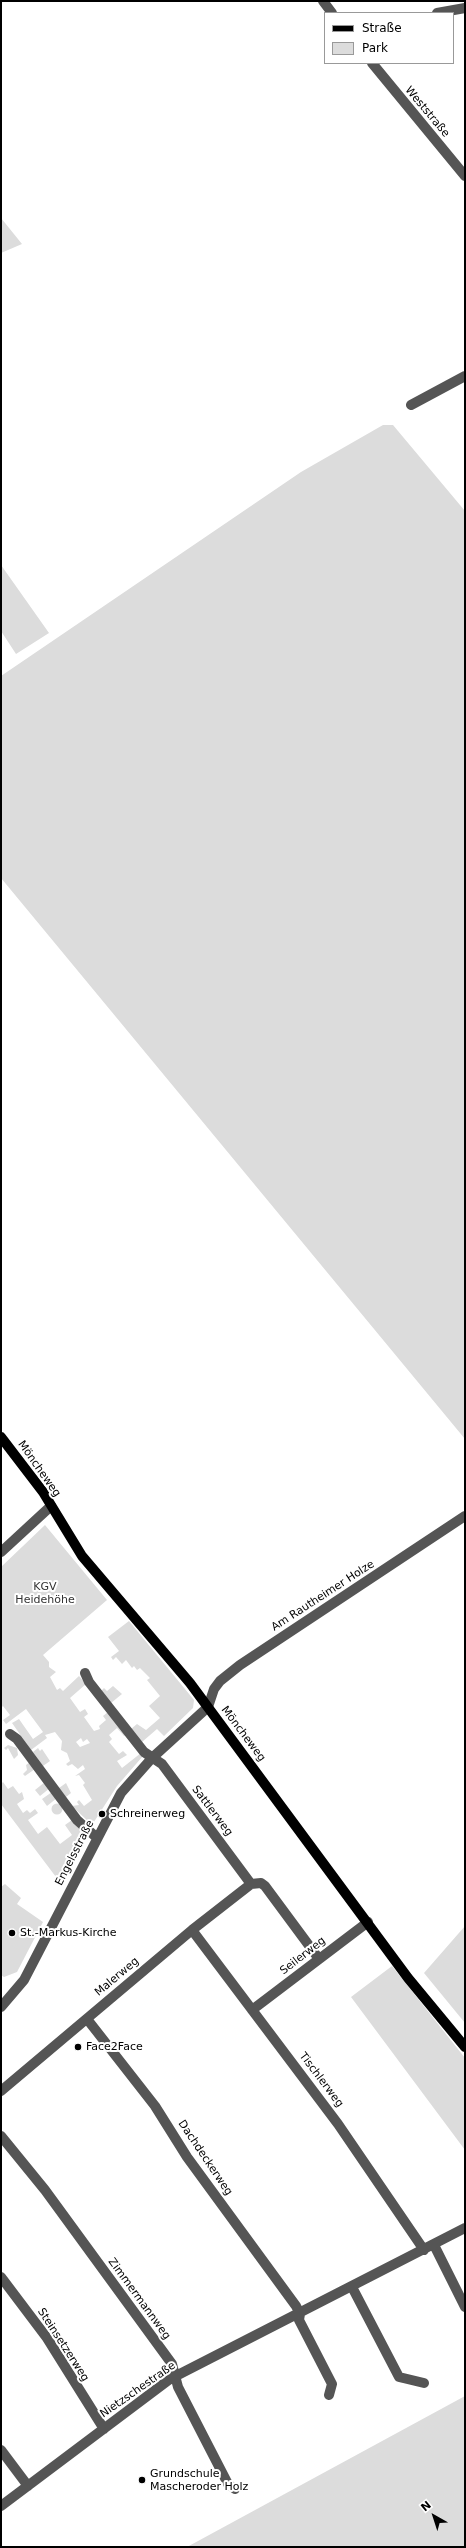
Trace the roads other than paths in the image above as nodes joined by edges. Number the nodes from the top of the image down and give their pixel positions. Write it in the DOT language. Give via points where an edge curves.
graph roads {
  1 [pos="323,1"];
  2 [pos="465,8"];
  3 [pos="331,12"];
  4 [pos="442,12"];
  5 [pos="373,64"];
  6 [pos="465,176"];
  7 [pos="465,376"];
  8 [pos="411,405"];
  9 [pos="1,1437"];
  10 [pos="51,1506"];
  11 [pos="465,1516"];
  12 [pos="1,1551"];
  13 [pos="85,1673"];
  14 [pos="208,1708"];
  15 [pos="10,1734"];
  16 [pos="152,1758"];
  17 [pos="96,1837"];
  18 [pos="251,1884"];
  19 [pos="368,1922"];
  20 [pos="192,1930"];
  21 [pos="319,1959"];
  22 [pos="1,2007"];
  23 [pos="252,2010"];
  24 [pos="87,2019"];
  25 [pos="465,2048"];
  26 [pos="1,2091"];
  27 [pos="1,2136"];
  28 [pos="465,2228"];
  29 [pos="434,2245"];
  30 [pos="424,2250"];
  31 [pos="1,2277"];
  32 [pos="352,2287"];
  33 [pos="465,2307"];
  34 [pos="300,2314"];
  35 [pos="177,2376"];
  36 [pos="424,2383"];
  37 [pos="329,2394"];
  38 [pos="104,2429"];
  39 [pos="1,2450"];
  40 [pos="28,2486"];
  41 [pos="235,2488"];
  42 [pos="1,2506"];
  1 -- 3 [label="street"];
  2 -- 4 [label="street"];
  5 -- 6 [label="street, Weststraße"];
  7 -- 8 [label="street"];
  9 -- 10 [label="main road, Möncheweg" via="32,1475"];
  10 -- 12 [label="street"];
  10 -- 14 [label="main road, Möncheweg" via="82,1556"];
  11 -- 14 [label="street, Am Rautheimer Holze" via="240,1665 214,1689"];
  13 -- 16 [label="street, Sattlerweg" via="102,1700 144,1752"];
  14 -- 16 [label="street, Engelsstraße"];
  14 -- 19 [label="main road, Möncheweg"];
  15 -- 17 [label="street" via="17,1739 77,1820"];
  16 -- 17 [label="street, Engelsstraße" via="120,1793"];
  16 -- 18 [label="street, Sattlerweg" via="162,1764"];
  17 -- 22 [label="street, Engelsstraße" via="24,1980"];
  18 -- 20 [label="street, Malerweg"];
  18 -- 21 [label="street" via="261,1883 265,1886"];
  19 -- 21 [label="street, Seilerweg"];
  19 -- 25 [label="main road, Möncheweg" via="408,1978"];
  20 -- 23 [label="street, Tischlerweg"];
  20 -- 24 [label="street, Malerweg"];
  21 -- 23 [label="street, Seilerweg"];
  23 -- 30 [label="street, Tischlerweg" via="354,2145"];
  24 -- 26 [label="street, Malerweg"];
  24 -- 34 [label="street, Dachdeckerweg" via="155,2106 187,2157"];
  27 -- 35 [label="street, Zimmermannweg" via="118,2288 172,2364"];
  28 -- 29 [label="street, Nietzschestraße"];
  29 -- 30 [label="street, Nietzschestraße"];
  29 -- 33 [label="street"];
  30 -- 32 [label="street, Nietzschestraße"];
  31 -- 38 [label="street, Steinsetzerweg" via="47,2338"];
  32 -- 34 [label="street, Nietzschestraße"];
  32 -- 36 [label="street" via="399,2377"];
  34 -- 35 [label="street, Nietzschestraße"];
  34 -- 37 [label="street" via="299,2320 332,2384"];
  35 -- 38 [label="street, Nietzschestraße"];
  35 -- 41 [label="street, Zimmermannweg" via="178,2387 228,2484"];
  38 -- 40 [label="street, Nietzschestraße"];
  39 -- 40 [label="street"];
  40 -- 42 [label="street, Nietzschestraße"];
}
